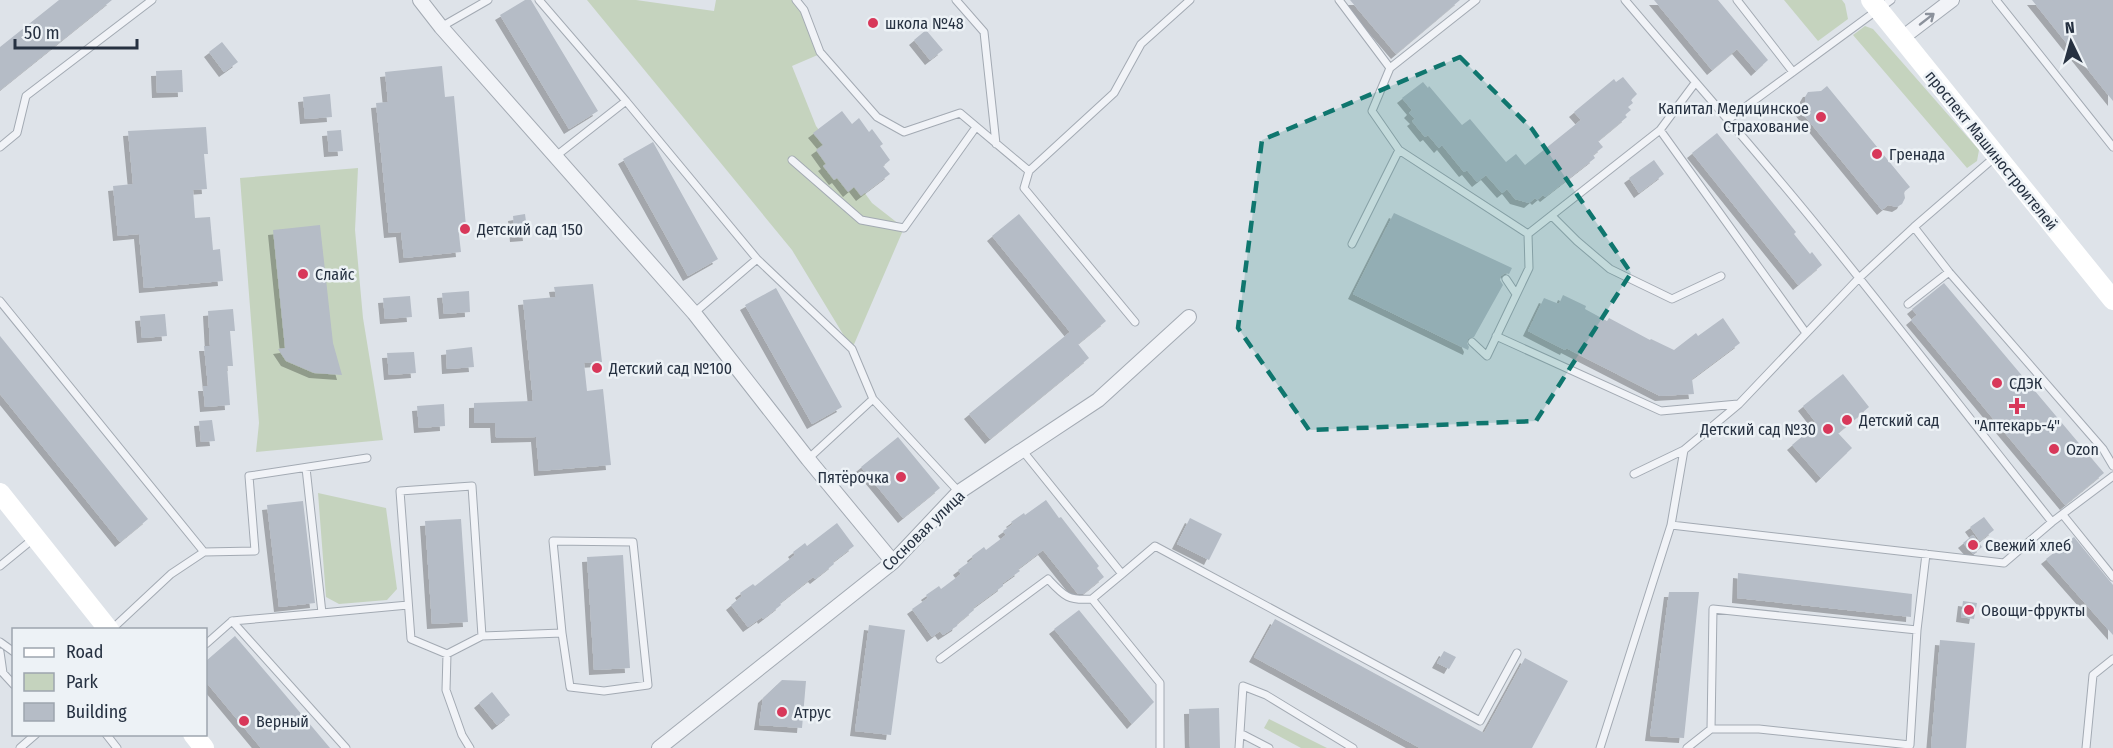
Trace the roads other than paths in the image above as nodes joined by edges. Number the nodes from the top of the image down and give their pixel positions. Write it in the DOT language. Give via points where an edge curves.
graph roads {
  1 [pos="152,0"];
  2 [pos="420,0"];
  3 [pos="488,0"];
  4 [pos="539,0"];
  5 [pos="796,0"];
  6 [pos="956,0"];
  7 [pos="1190,0"];
  8 [pos="1339,0"];
  9 [pos="1476,0"];
  10 [pos="1624,0"];
  11 [pos="1737,0"];
  12 [pos="1952,0"];
  13 [pos="1996,0"];
  14 [pos="1880,3"];
  15 [pos="441,27"];
  16 [pos="1902,38"];
  17 [pos="1390,68"];
  18 [pos="1793,72"];
  19 [pos="1695,83"];
  20 [pos="626,100"];
  21 [pos="1729,119"];
  22 [pos="976,127"];
  23 [pos="1660,130"];
  24 [pos="996,144"];
  25 [pos="0,147"];
  26 [pos="2113,147"];
  27 [pos="1399,150"];
  28 [pos="1997,156"];
  29 [pos="555,157"];
  30 [pos="792,160"];
  31 [pos="1029,171"];
  32 [pos="1552,216"];
  33 [pos="1914,228"];
  34 [pos="1528,234"];
  35 [pos="1352,244"];
  36 [pos="758,259"];
  37 [pos="1949,272"];
  38 [pos="1721,276"];
  39 [pos="1506,279"];
  40 [pos="1858,279"];
  41 [pos="1516,294"];
  42 [pos="2113,300"];
  43 [pos="0,301"];
  44 [pos="1908,304"];
  45 [pos="694,313"];
  46 [pos="1189,317"];
  47 [pos="1135,322"];
  48 [pos="1806,333"];
  49 [pos="1496,336"];
  50 [pos="1472,342"];
  51 [pos="873,399"];
  52 [pos="1739,404"];
  53 [pos="1022,450"];
  54 [pos="1684,450"];
  55 [pos="367,458"];
  56 [pos="808,459"];
  57 [pos="2113,466"];
  58 [pos="306,468"];
  59 [pos="1634,474"];
  60 [pos="2113,476"];
  61 [pos="960,492"];
  62 [pos="0,493"];
  63 [pos="2063,514"];
  64 [pos="2052,522"];
  65 [pos="1671,525"];
  66 [pos="35,537"];
  67 [pos="204,552"];
  68 [pos="1926,554"];
  69 [pos="893,562"];
  70 [pos="0,566"];
  71 [pos="1122,574"];
  72 [pos="2113,577"];
  73 [pos="1092,599"];
  74 [pos="408,605"];
  75 [pos="322,613"];
  76 [pos="232,621"];
  77 [pos="108,628"];
  78 [pos="112,628"];
  79 [pos="1917,630"];
  80 [pos="562,633"];
  81 [pos="482,636"];
  82 [pos="207,643"];
  83 [pos="0,652"];
  84 [pos="1517,653"];
  85 [pos="447,654"];
  86 [pos="940,659"];
  87 [pos="2113,659"];
  88 [pos="12,683"];
  89 [pos="1711,729"];
  90 [pos="1240,734"];
  91 [pos="35,736"];
  92 [pos="107,736"];
  93 [pos="194,736"];
  94 [pos="20,748"];
  95 [pos="117,748"];
  96 [pos="204,748"];
  97 [pos="346,748"];
  98 [pos="470,748"];
  99 [pos="659,748"];
  100 [pos="1160,748"];
  101 [pos="1239,748"];
  102 [pos="1269,748"];
  103 [pos="1353,748"];
  104 [pos="1600,748"];
  105 [pos="1687,748"];
  106 [pos="2086,748"];
  1 -- 25 [label="lane" via="26,96 17,133"];
  2 -- 15 [label="street"];
  3 -- 15 [label="lane"];
  4 -- 20 [label="lane"];
  5 -- 22 [label="lane" via="804,10 820,52 877,117 904,132 960,113"];
  6 -- 24 [label="lane" via="984,32"];
  7 -- 31 [label="lane" via="1141,44 1114,93"];
  8 -- 17 [label="lane"];
  9 -- 17 [label="lane"];
  10 -- 19 [label="lane"];
  11 -- 18 [label="lane"];
  16 -- 12 [label="street, one-way"];
  13 -- 26 [label="lane"];
  14 -- 16 [label="street, проспект Машиностроителей"];
  14 -- 18 [label="lane"];
  15 -- 29 [label="street"];
  16 -- 28 [label="street, проспект Машиностроителей"];
  17 -- 27 [label="lane" via="1372,111"];
  18 -- 21 [label="lane"];
  19 -- 21 [label="lane"];
  19 -- 23 [label="lane"];
  20 -- 29 [label="lane"];
  20 -- 36 [label="lane"];
  21 -- 40 [label="lane"];
  22 -- 24 [label="lane"];
  22 -- 30 [label="lane" via="904,228 861,220"];
  23 -- 32 [label="lane"];
  23 -- 48 [label="lane"];
  24 -- 31 [label="lane"];
  27 -- 34 [label="lane"];
  27 -- 35 [label="lane"];
  28 -- 33 [label="lane"];
  28 -- 42 [label="street, проспект Машиностроителей"];
  29 -- 45 [label="street"];
  31 -- 47 [label="lane" via="1024,188"];
  32 -- 34 [label="lane"];
  32 -- 38 [label="lane" via="1610,269 1672,299"];
  33 -- 37 [label="lane"];
  33 -- 40 [label="lane"];
  34 -- 41 [label="lane" via="1529,268"];
  36 -- 45 [label="lane"];
  36 -- 51 [label="lane" via="852,349"];
  37 -- 44 [label="lane"];
  37 -- 57 [label="lane" via="2103,449"];
  39 -- 41 [label="lane"];
  40 -- 48 [label="lane"];
  40 -- 64 [label="lane"];
  41 -- 49 [label="lane"];
  43 -- 67 [label="lane"];
  45 -- 56 [label="street"];
  46 -- 53 [label="street, Сосновая улица" via="1098,400"];
  48 -- 52 [label="lane"];
  49 -- 50 [label="lane" via="1487,356"];
  49 -- 52 [label="lane" via="1661,411"];
  51 -- 56 [label="lane"];
  51 -- 61 [label="lane"];
  52 -- 54 [label="lane"];
  53 -- 61 [label="street, Сосновая улица"];
  53 -- 71 [label="lane"];
  54 -- 59 [label="lane"];
  54 -- 65 [label="lane"];
  55 -- 58 [label="lane"];
  56 -- 69 [label="street"];
  58 -- 67 [label="lane" via="249,476 255,551"];
  58 -- 75 [label="lane"];
  60 -- 63 [label="lane"];
  61 -- 69 [label="street, Сосновая улица"];
  62 -- 66 [label="street"];
  63 -- 64 [label="lane"];
  63 -- 72 [label="lane"];
  64 -- 68 [label="lane" via="2004,563"];
  65 -- 68 [label="lane"];
  65 -- 104 [label="lane"];
  66 -- 70 [label="lane"];
  66 -- 77 [label="street"];
  67 -- 78 [label="lane" via="171,574"];
  68 -- 79 [label="lane"];
  69 -- 99 [label="street, Сосновая улица"];
  71 -- 73 [label="lane"];
  71 -- 84 [label="lane" via="1155,546 1480,721"];
  73 -- 86 [label="lane" via="1076,601 1064,597 1048,579"];
  73 -- 100 [label="lane" via="1160,683"];
  74 -- 75 [label="lane"];
  74 -- 81 [label="lane" via="400,491 472,486"];
  74 -- 85 [label="lane" via="411,639"];
  75 -- 76 [label="lane"];
  76 -- 82 [label="lane"];
  76 -- 97 [label="lane"];
  79 -- 89 [label="lane" via="1910,745 1759,729"];
  79 -- 89 [label="lane" via="1713,609"];
  80 -- 80 [label="lane" via="553,541 633,542 648,685 604,691 570,687"];
  80 -- 81 [label="lane"];
  81 -- 85 [label="lane"];
  83 -- 88 [label="lane" via="3,673"];
  85 -- 98 [label="lane" via="446,690"];
  87 -- 106 [label="lane" via="2093,675"];
  89 -- 105 [label="lane"];
  90 -- 101 [label="lane"];
  90 -- 102 [label="lane"];
  90 -- 103 [label="lane" via="1243,686 1266,695"];
  91 -- 94 [label="lane"];
  92 -- 95 [label="lane"];
  93 -- 96 [label="street"];
}
